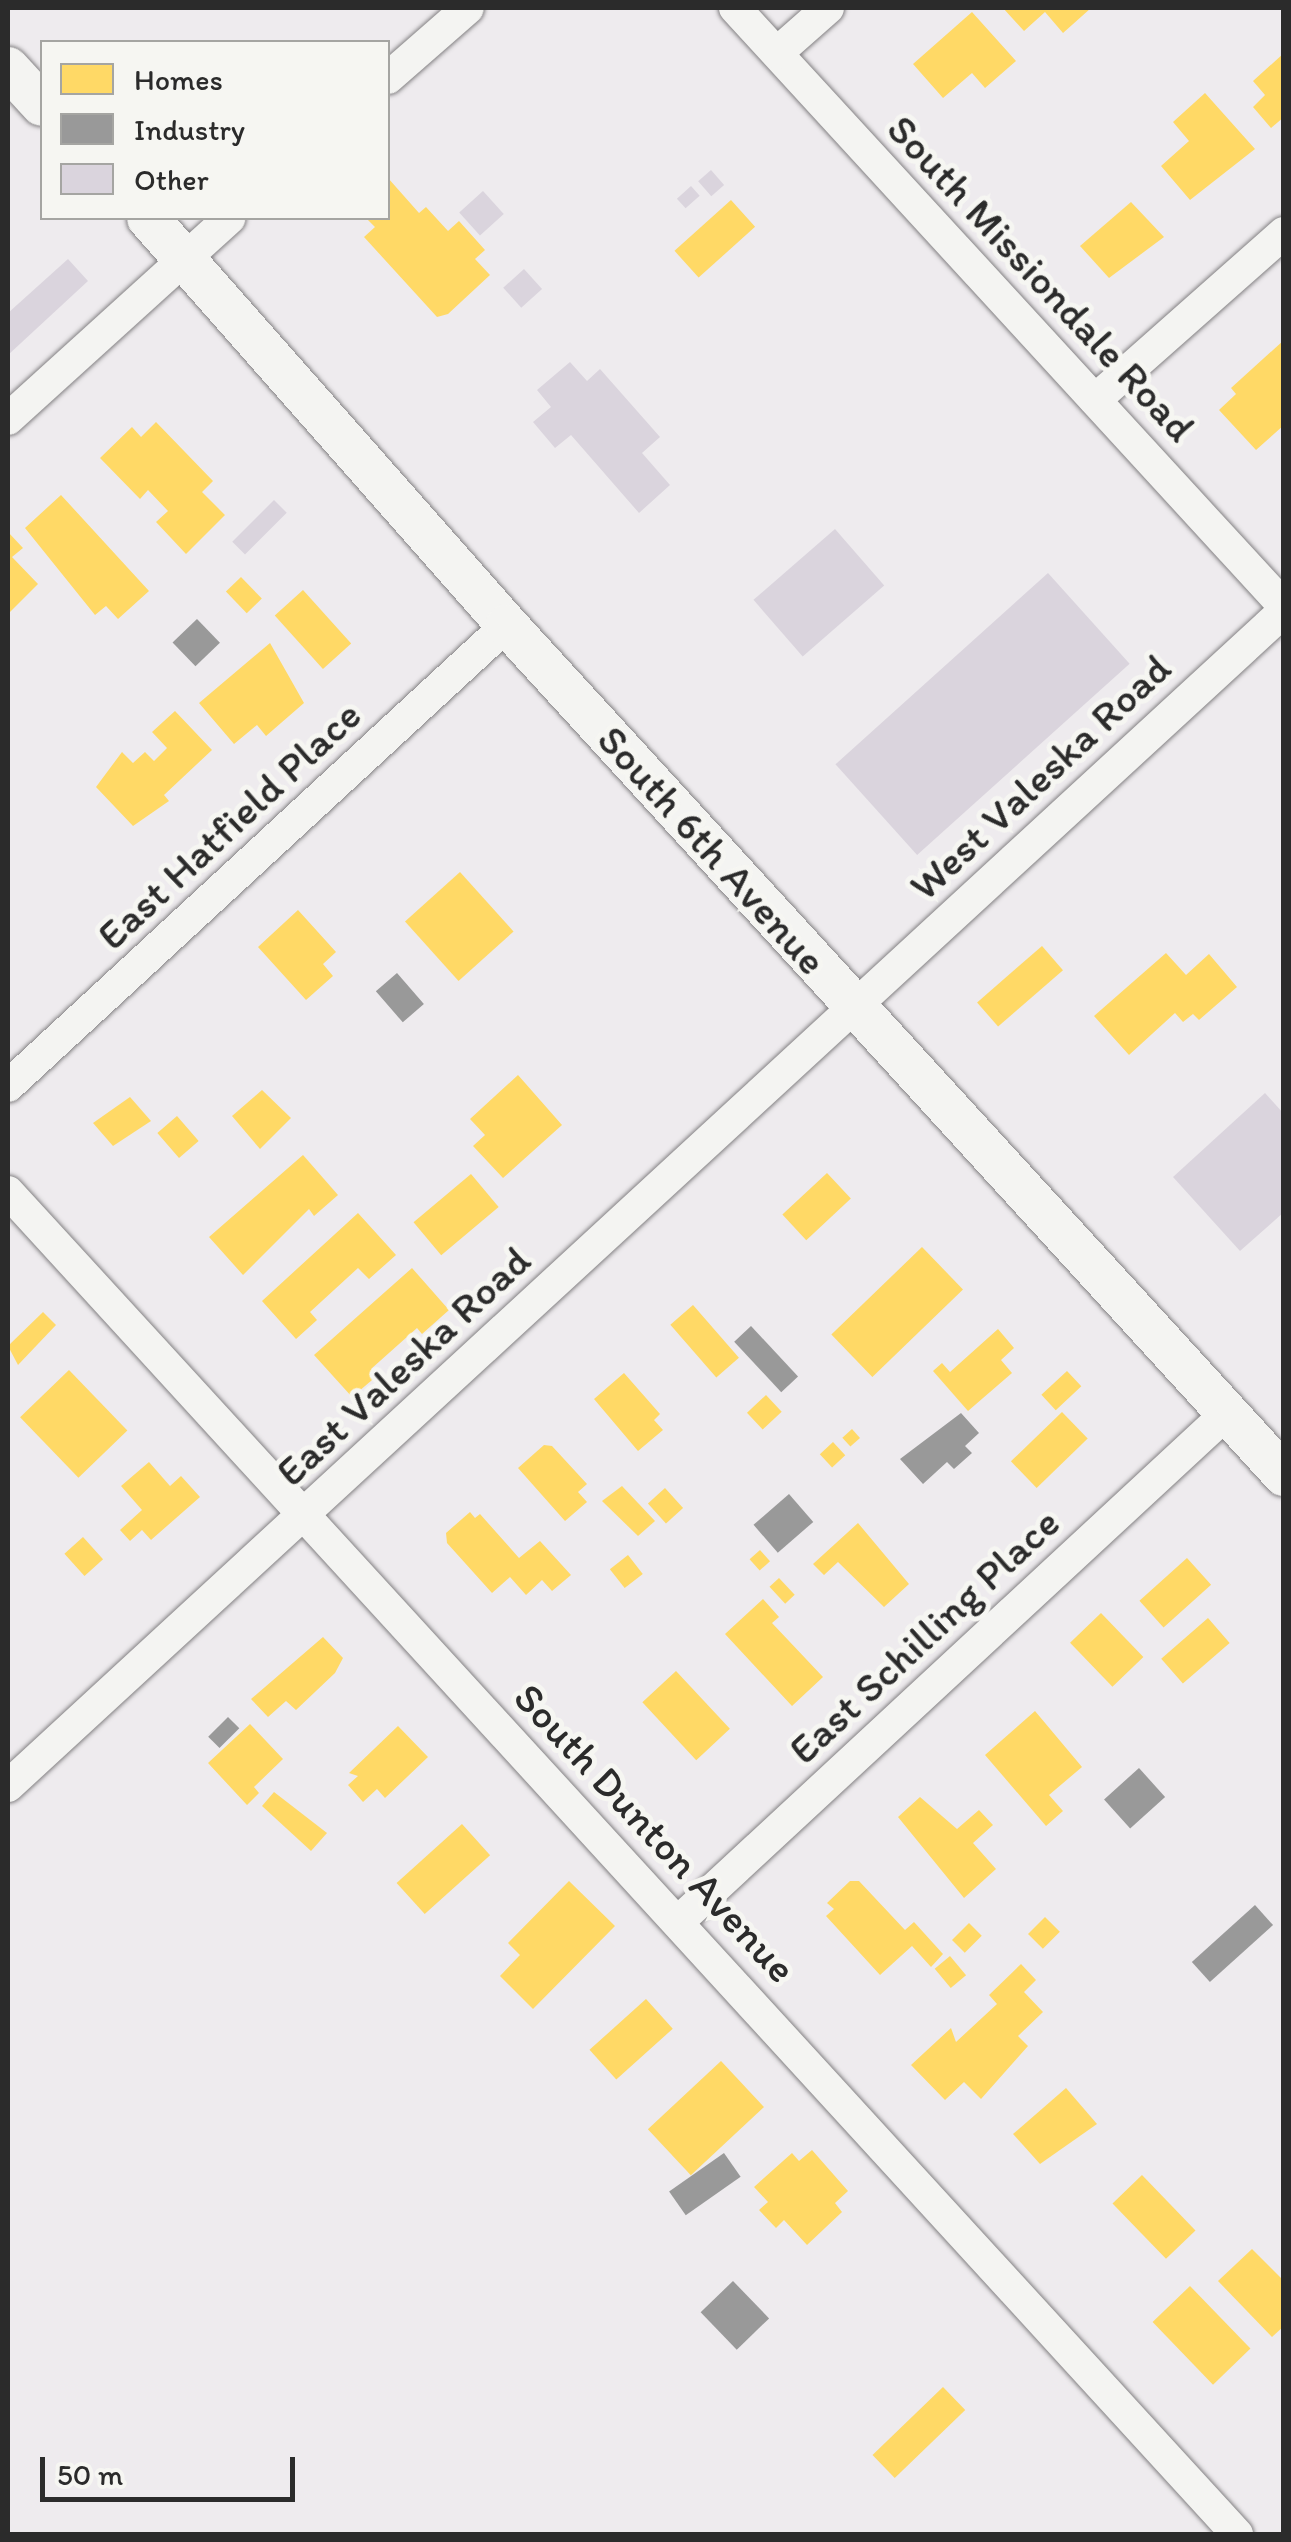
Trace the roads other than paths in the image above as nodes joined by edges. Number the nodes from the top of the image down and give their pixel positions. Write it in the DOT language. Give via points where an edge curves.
graph roads {
  1 [pos="468,8"];
  2 [pos="735,8"];
  3 [pos="828,8"];
  4 [pos="777,53"];
  5 [pos="8,68"];
  6 [pos="390,76"];
  7 [pos="40,103"];
  8 [pos="150,220"];
  9 [pos="228,220"];
  10 [pos="1284,233"];
  11 [pos="185,257"];
  12 [pos="1095,400"];
  13 [pos="8,419"];
  14 [pos="1284,608"];
  15 [pos="507,625"];
  16 [pos="854,1007"];
  17 [pos="8,1086"];
  18 [pos="8,1192"];
  19 [pos="1227,1413"];
  20 [pos="1284,1475"];
  21 [pos="303,1515"];
  22 [pos="8,1786"];
  23 [pos="679,1921"];
  24 [pos="1238,2534"];
  1 -- 6 [label="street"];
  2 -- 4 [label="street, South Missiondale Road"];
  3 -- 4 [label="street"];
  4 -- 12 [label="street, South Missiondale Road"];
  5 -- 7 [label="street"];
  8 -- 11 [label="street, South 6th Avenue"];
  9 -- 11 [label="street"];
  10 -- 12 [label="street"];
  11 -- 13 [label="street"];
  11 -- 15 [label="street, South 6th Avenue"];
  12 -- 14 [label="street, South Missiondale Road"];
  14 -- 16 [label="street, West Valeska Road"];
  15 -- 16 [label="street, South 6th Avenue"];
  15 -- 17 [label="street, East Hatfield Place"];
  16 -- 19 [label="street, South 6th Avenue"];
  16 -- 21 [label="street, East Valeska Road"];
  18 -- 21 [label="street, South Dunton Avenue"];
  19 -- 20 [label="street, South 6th Avenue"];
  19 -- 23 [label="street, East Schilling Place"];
  21 -- 22 [label="street, East Valeska Road"];
  21 -- 23 [label="street, South Dunton Avenue"];
  23 -- 24 [label="street, South Dunton Avenue"];
}
